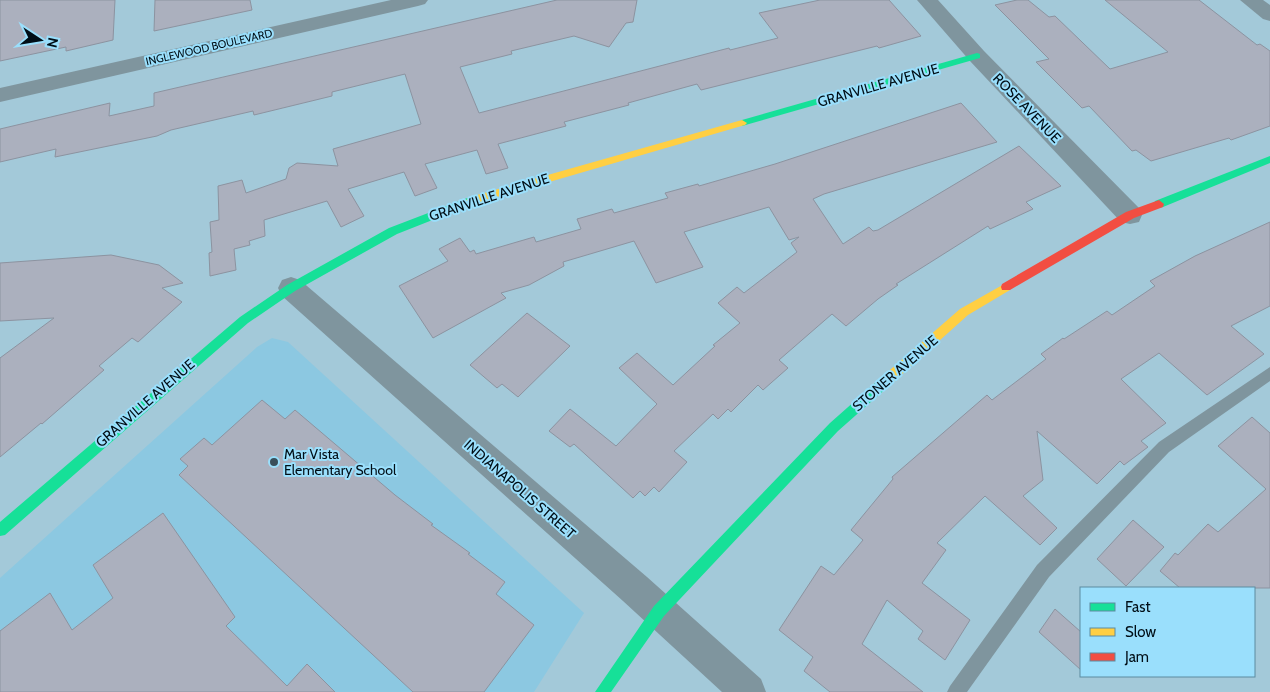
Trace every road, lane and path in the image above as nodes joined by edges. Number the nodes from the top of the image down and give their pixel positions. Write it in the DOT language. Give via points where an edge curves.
graph roads {
  1 [pos="418,0"];
  2 [pos="927,0"];
  3 [pos="1250,0"];
  4 [pos="358,6"];
  5 [pos="1270,15"];
  6 [pos="977,56"];
  7 [pos="0,95"];
  8 [pos="1270,159"];
  9 [pos="1130,215"];
  10 [pos="291,288"];
  11 [pos="1270,374"];
  12 [pos="0,530"];
  13 [pos="659,611"];
  14 [pos="602,692"];
  15 [pos="748,692"];
  16 [pos="956,692"];
  1 -- 4 [label="street, INGLEWOOD BOULEVARD"];
  2 -- 6 [label="street, ROSE AVENUE"];
  3 -- 5 [label="street"];
  4 -- 7 [label="street, INGLEWOOD BOULEVARD"];
  6 -- 9 [label="street, ROSE AVENUE"];
  6 -- 10 [label="street, GRANVILLE AVENUE" via="454,206 393,231"];
  8 -- 9 [label="street, STONER AVENUE"];
  9 -- 13 [label="street, STONER AVENUE" via="964,312 834,427"];
  10 -- 12 [label="street, GRANVILLE AVENUE" via="244,320 193,362"];
  10 -- 13 [label="street, INDIANAPOLIS STREET"];
  11 -- 16 [label="lane" via="1164,447 1043,571"];
  13 -- 14 [label="street, STONER AVENUE"];
  13 -- 15 [label="street, INDIANAPOLIS STREET"];
}
